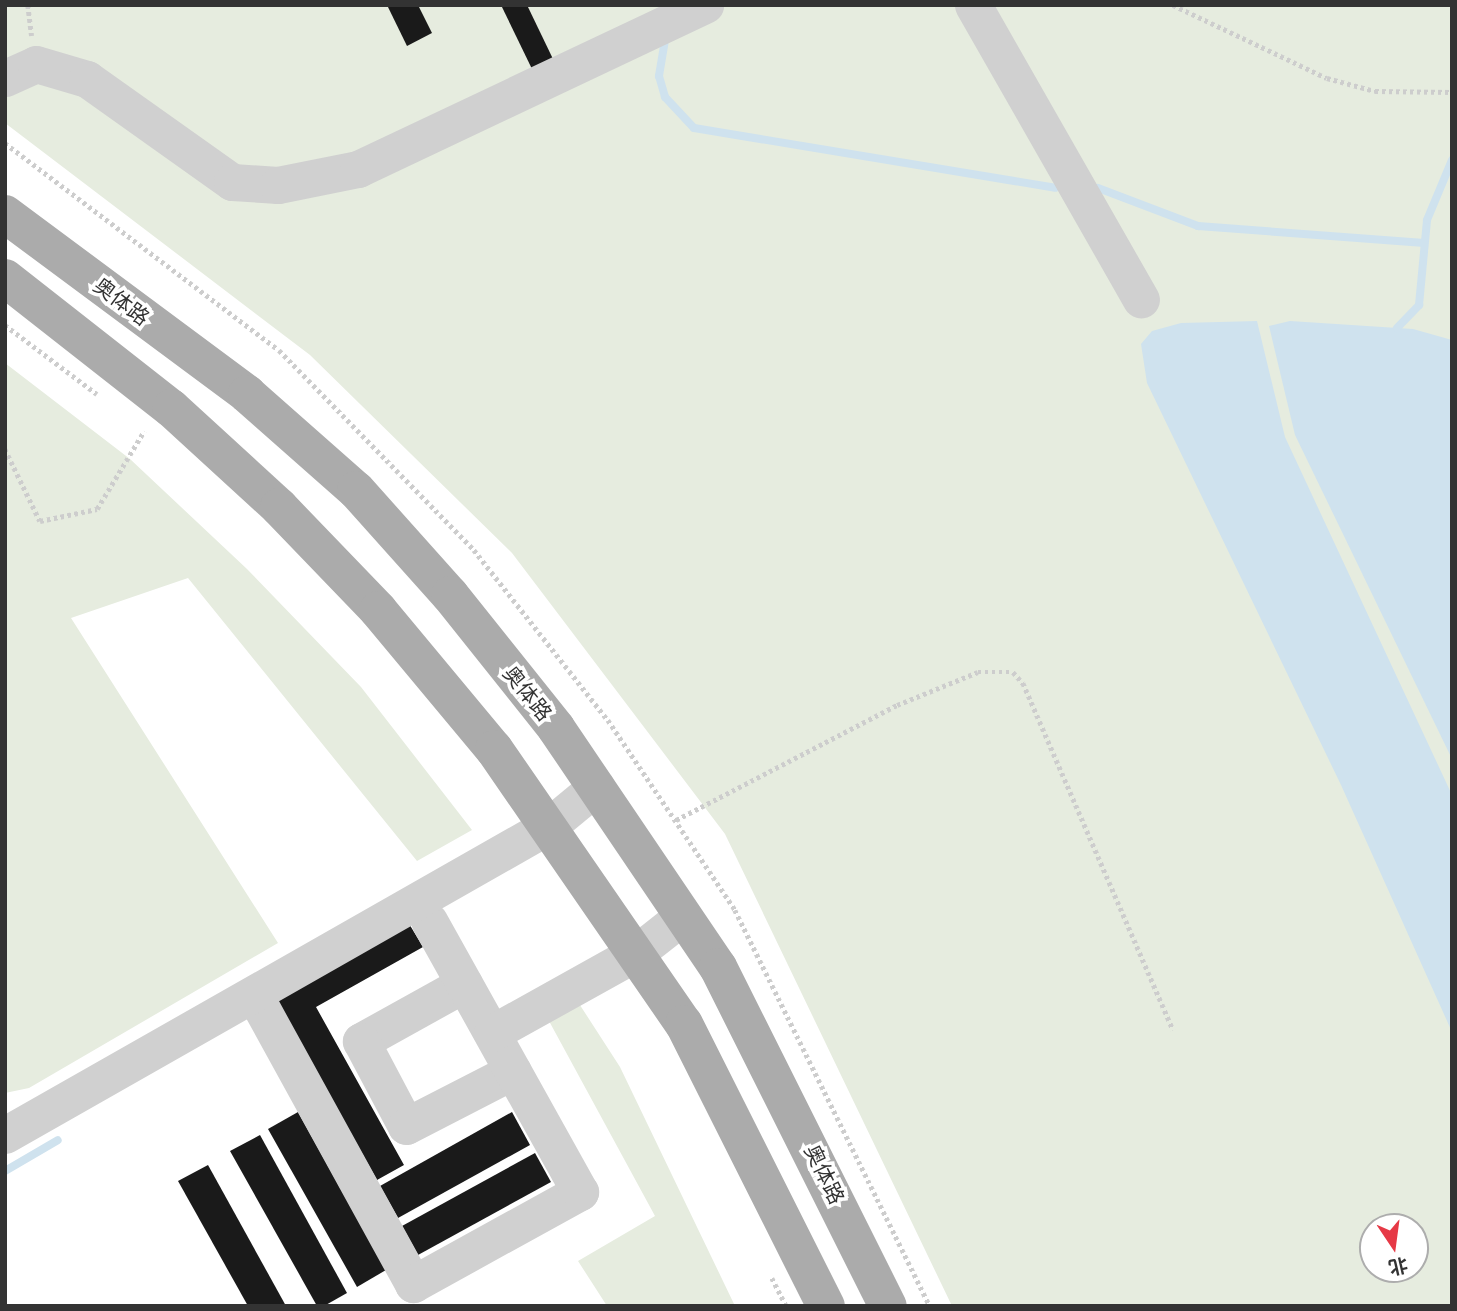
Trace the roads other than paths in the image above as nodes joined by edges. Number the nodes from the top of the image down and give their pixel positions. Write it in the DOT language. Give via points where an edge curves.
graph roads {
  1 [pos="705,5"];
  2 [pos="973,5"];
  3 [pos="5,78"];
  4 [pos="5,214"];
  5 [pos="5,278"];
  6 [pos="1140,300"];
  7 [pos="596,787"];
  8 [pos="550,825"];
  9 [pos="683,916"];
  10 [pos="429,921"];
  11 [pos="636,953"];
  12 [pos="464,984"];
  13 [pos="262,1009"];
  14 [pos="492,1033"];
  15 [pos="513,1071"];
  16 [pos="69,1099"];
  17 [pos="5,1112"];
  18 [pos="5,1135"];
  19 [pos="826,1306"];
  20 [pos="888,1306"];
  1 -- 3 [label="lane" via="358,169 278,185 232,182 87,79 36,64"];
  2 -- 6 [label="lane"];
  4 -- 7 [label="main road, 奥体路" via="247,394 356,490 458,606"];
  5 -- 8 [label="main road" via="171,408 279,507 378,610"];
  7 -- 8 [label="lane"];
  7 -- 9 [label="main road, 奥体路"];
  8 -- 11 [label="main road"];
  8 -- 16 [label="lane"];
  9 -- 11 [label="lane"];
  9 -- 20 [label="main road, 奥体路" via="802,1126"];
  10 -- 12 [label="lane"];
  11 -- 14 [label="lane"];
  11 -- 19 [label="main road" via="684,1024"];
  12 -- 14 [label="lane"];
  12 -- 15 [label="lane" via="361,1041 406,1126"];
  13 -- 15 [label="lane" via="413,1284 580,1192"];
  14 -- 15 [label="lane"];
  16 -- 17 [label="lane"];
  16 -- 18 [label="lane"];
}
